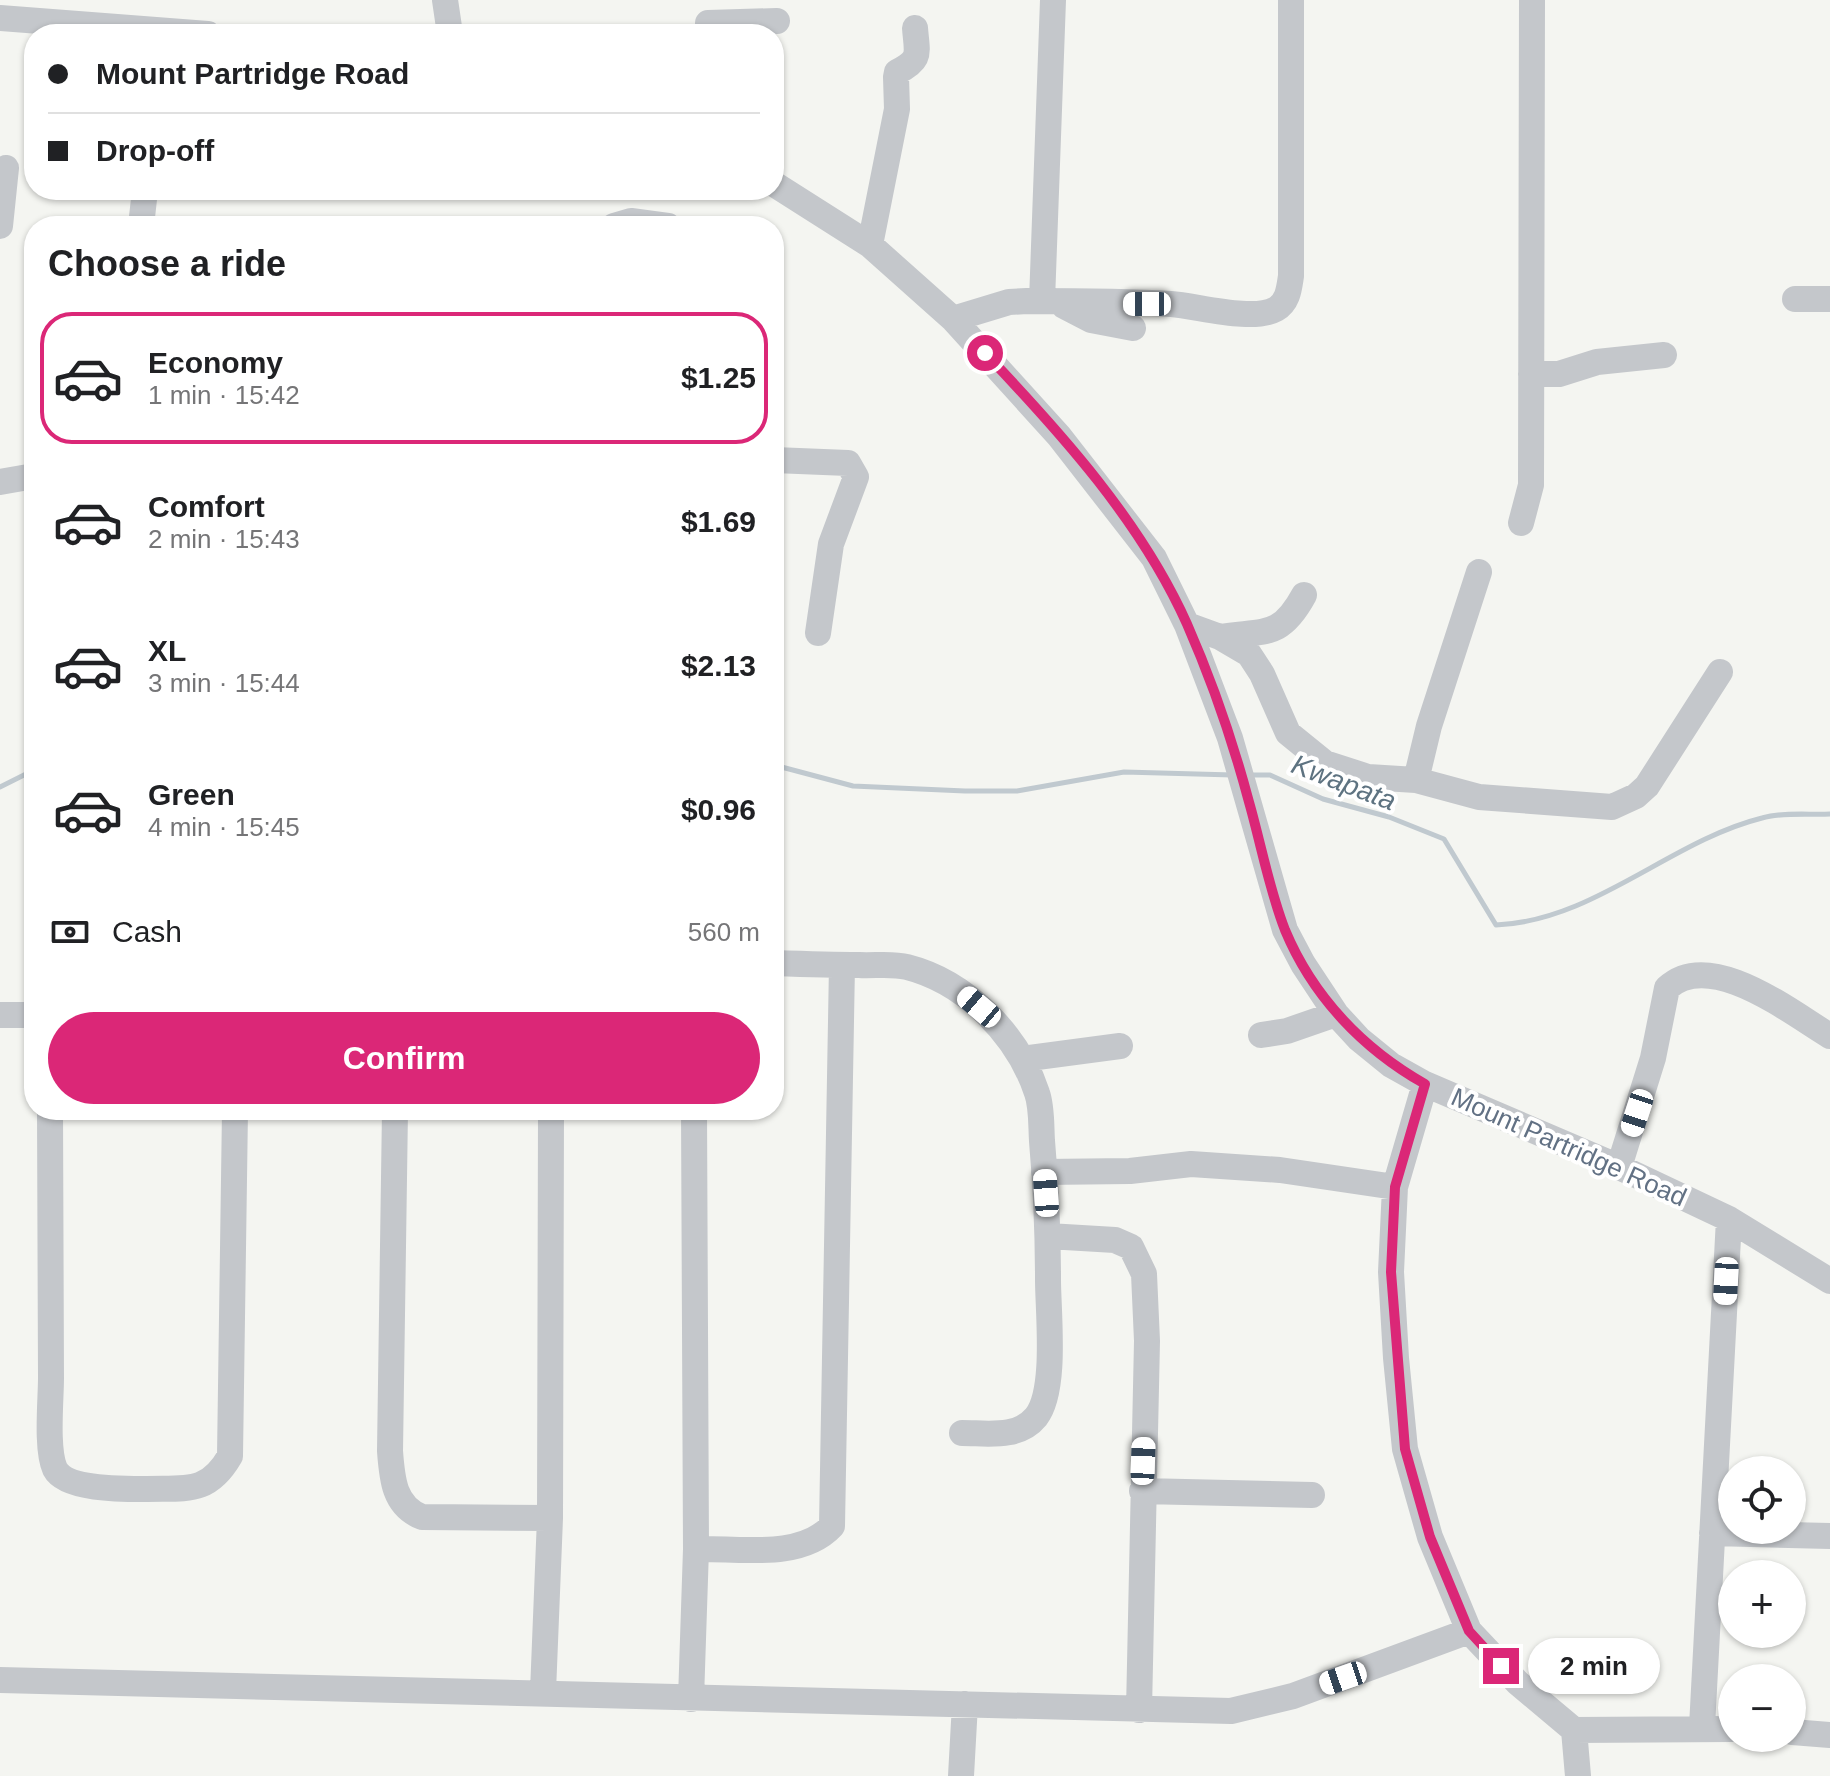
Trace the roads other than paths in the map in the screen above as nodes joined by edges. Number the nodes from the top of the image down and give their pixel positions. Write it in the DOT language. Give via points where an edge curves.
graph roads {
  1 [pos="445,0"];
  2 [pos="1053,0"];
  3 [pos="1291,0"];
  4 [pos="1532,0"];
  5 [pos="7,12"];
  6 [pos="708,19"];
  7 [pos="777,21"];
  8 [pos="103,24"];
  9 [pos="449,24"];
  10 [pos="915,28"];
  11 [pos="6,168"];
  12 [pos="784,190"];
  13 [pos="0,226"];
  14 [pos="870,245"];
  15 [pos="1795,299"];
  16 [pos="1830,299"];
  17 [pos="1050,301"];
  18 [pos="953,319"];
  19 [pos="1133,328"];
  20 [pos="1664,355"];
  21 [pos="1531,374"];
  22 [pos="784,460"];
  23 [pos="24,478"];
  24 [pos="0,482"];
  25 [pos="1521,523"];
  26 [pos="1479,572"];
  27 [pos="1304,595"];
  28 [pos="1187,625"];
  29 [pos="818,633"];
  30 [pos="1220,637"];
  31 [pos="1720,672"];
  32 [pos="1416,780"];
  33 [pos="784,963"];
  34 [pos="842,965"];
  35 [pos="1336,1014"];
  36 [pos="0,1015"];
  37 [pos="24,1015"];
  38 [pos="1261,1035"];
  39 [pos="1830,1036"];
  40 [pos="1120,1046"];
  41 [pos="1022,1059"];
  42 [pos="1425,1084"];
  43 [pos="50,1120"];
  44 [pos="235,1120"];
  45 [pos="395,1120"];
  46 [pos="551,1120"];
  47 [pos="694,1120"];
  48 [pos="1619,1167"];
  49 [pos="1044,1172"];
  50 [pos="1395,1187"];
  51 [pos="1729,1219"];
  52 [pos="1048,1236"];
  53 [pos="1830,1281"];
  54 [pos="962,1433"];
  55 [pos="1142,1491"];
  56 [pos="1312,1495"];
  57 [pos="550,1518"];
  58 [pos="1712,1533"];
  59 [pos="1830,1536"];
  60 [pos="696,1549"];
  61 [pos="1469,1631"];
  62 [pos="0,1680"];
  63 [pos="543,1692"];
  64 [pos="691,1699"];
  65 [pos="965,1704"];
  66 [pos="1139,1710"];
  67 [pos="1702,1727"];
  68 [pos="1718,1728"];
  69 [pos="1574,1730"];
  70 [pos="1806,1733"];
  71 [pos="1830,1735"];
  72 [pos="961,1776"];
  73 [pos="1578,1776"];
  1 -- 9 [label="street"];
  2 -- 17 [label="street"];
  3 -- 17 [label="street" via="1291,276 1282,304 1258,314 1171,304"];
  4 -- 21 [label="street"];
  5 -- 8 [label="street"];
  6 -- 7 [label="street"];
  10 -- 14 [label="street" via="917,57 897,72 897,109"];
  11 -- 13 [label="street"];
  12 -- 14 [label="street, Mount Partridge Road"];
  14 -- 18 [label="street, Mount Partridge Road"];
  15 -- 16 [label="street"];
  17 -- 18 [label="street" via="1009,302"];
  17 -- 19 [label="street" via="1091,320"];
  18 -- 28 [label="street, Mount Partridge Road" via="1114,504 1154,558"];
  20 -- 21 [label="street"];
  21 -- 25 [label="street" via="1531,485"];
  22 -- 29 [label="street" via="848,463 856,477 831,544"];
  23 -- 24 [label="street"];
  26 -- 32 [label="street"];
  27 -- 30 [label="street" via="1283,626"];
  28 -- 30 [label="street"];
  28 -- 35 [label="street, Mount Partridge Road" via="1230,738 1285,930"];
  30 -- 32 [label="street" via="1249,654 1288,733 1325,763 1368,777"];
  31 -- 32 [label="street" via="1647,786 1624,803 1612,807 1479,797"];
  33 -- 34 [label="street"];
  34 -- 41 [label="street" via="905,966 930,975 993,1019"];
  34 -- 60 [label="street" via="832,1526 808,1545"];
  35 -- 38 [label="street"];
  35 -- 42 [label="street, Mount Partridge Road" via="1391,1065"];
  36 -- 37 [label="street"];
  39 -- 48 [label="street" via="1725,977 1684,976 1674,982 1667,988 1653,1058"];
  40 -- 41 [label="street"];
  41 -- 49 [label="street" via="1038,1096"];
  42 -- 48 [label="street, Mount Partridge Road"];
  42 -- 50 [label="street"];
  43 -- 44 [label="street" via="56,1469 65,1479 83,1485 135,1489 206,1484 219,1475 230,1456"];
  45 -- 57 [label="street" via="390,1451 400,1502 422,1517"];
  46 -- 57 [label="street"];
  47 -- 60 [label="street"];
  48 -- 51 [label="street, Mount Partridge Road"];
  49 -- 50 [label="street" via="1191,1164 1280,1170"];
  49 -- 52 [label="street"];
  50 -- 61 [label="street" via="1391,1272 1405,1449 1430,1537"];
  51 -- 53 [label="street, Mount Partridge Road"];
  51 -- 58 [label="street"];
  52 -- 54 [label="street" via="1048,1375 1037,1416 1005,1434"];
  52 -- 55 [label="street" via="1115,1240 1131,1247 1144,1274"];
  55 -- 56 [label="street"];
  55 -- 66 [label="street"];
  57 -- 63 [label="street"];
  58 -- 59 [label="street"];
  58 -- 67 [label="street"];
  60 -- 64 [label="street"];
  61 -- 66 [label="street" via="1278,1700 1231,1711"];
  61 -- 69 [label="street" via="1518,1683"];
  62 -- 63 [label="street"];
  63 -- 64 [label="street"];
  64 -- 65 [label="street"];
  65 -- 66 [label="street"];
  65 -- 72 [label="street"];
  67 -- 68 [label="street"];
  67 -- 69 [label="street"];
  69 -- 73 [label="street"];
  70 -- 71 [label="street"];
}
